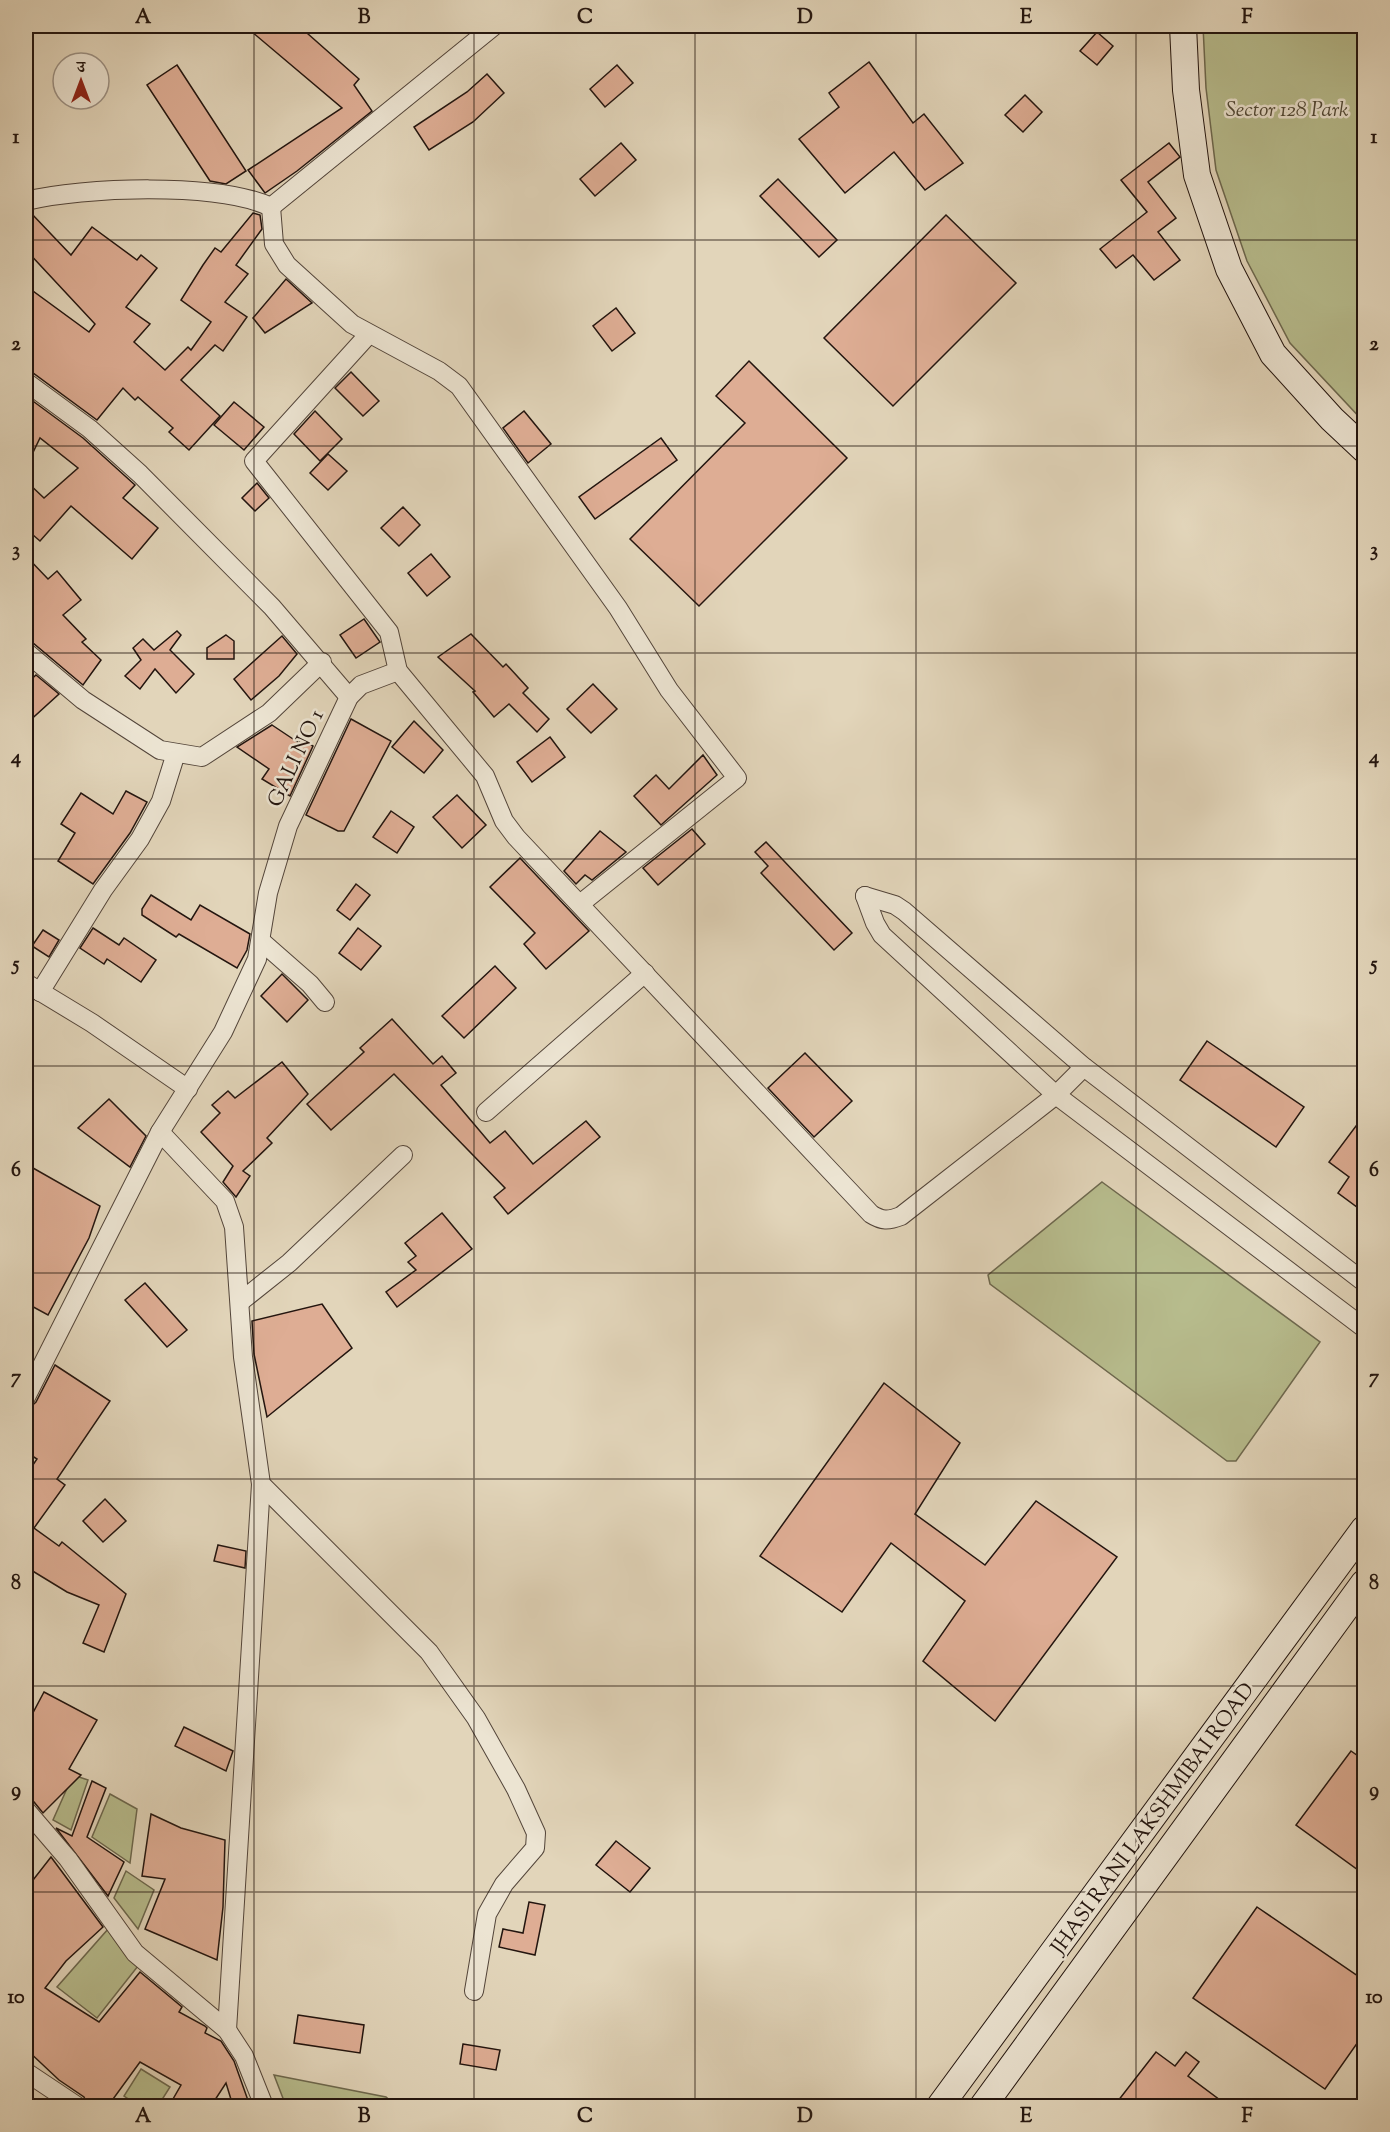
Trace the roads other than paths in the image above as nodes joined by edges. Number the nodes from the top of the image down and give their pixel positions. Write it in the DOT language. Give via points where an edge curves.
graph roads {
  1 [pos="494,26"];
  2 [pos="1183,26"];
  3 [pos="26,201"];
  4 [pos="271,207"];
  5 [pos="369,334"];
  6 [pos="26,382"];
  7 [pos="1365,449"];
  8 [pos="26,652"];
  9 [pos="322,662"];
  10 [pos="398,671"];
  11 [pos="349,697"];
  12 [pos="176,753"];
  13 [pos="580,904"];
  14 [pos="261,941"];
  15 [pos="645,973"];
  16 [pos="29,986"];
  17 [pos="325,1002"];
  18 [pos="1084,1067"];
  19 [pos="188,1089"];
  20 [pos="1056,1095"];
  21 [pos="486,1112"];
  22 [pos="159,1132"];
  23 [pos="403,1155"];
  24 [pos="1365,1282"];
  25 [pos="240,1302"];
  26 [pos="1365,1328"];
  27 [pos="26,1397"];
  28 [pos="261,1484"];
  29 [pos="1365,1529"];
  30 [pos="1365,1583"];
  31 [pos="26,1810"];
  32 [pos="474,1991"];
  33 [pos="223,2027"];
  34 [pos="26,2072"];
  35 [pos="77,2106"];
  36 [pos="264,2106"];
  37 [pos="940,2106"];
  38 [pos="983,2106"];
  1 -- 4 [label="street"];
  2 -- 7 [label="main road" via="1186,90 1197,175 1229,269 1273,354"];
  3 -- 4 [label="street" via="57,194 159,190 254,199"];
  4 -- 5 [label="street" via="274,244 279,256 352,324"];
  5 -- 10 [label="street" via="254,461 389,632"];
  5 -- 13 [label="street" via="459,386 618,608 669,690 737,778"];
  6 -- 9 [label="street" via="90,429 140,474"];
  8 -- 12 [label="street" via="83,700 159,750"];
  9 -- 11 [label="street"];
  9 -- 12 [label="street" via="269,713 202,757"];
  10 -- 11 [label="street, GALI NO 1" via="361,685"];
  10 -- 13 [label="street" via="485,776 510,829"];
  11 -- 14 [label="street, GALI NO 1" via="288,826 268,893"];
  12 -- 16 [label="street" via="161,801 140,839"];
  13 -- 15 [label="street"];
  14 -- 17 [label="street"];
  14 -- 19 [label="street, GALI NO 1" via="257,959 223,1032"];
  15 -- 20 [label="street" via="879,1220 901,1216"];
  15 -- 21 [label="street"];
  16 -- 19 [label="street" via="92,1023"];
  18 -- 20 [label="street"];
  18 -- 20 [label="street" via="904,911 865,896 882,935"];
  18 -- 24 [label="street"];
  19 -- 22 [label="street, GALI NO 1"];
  20 -- 26 [label="street"];
  22 -- 25 [label="street" via="225,1201 234,1227"];
  22 -- 27 [label="street, GALI NO 1"];
  23 -- 25 [label="street" via="289,1263"];
  25 -- 28 [label="street" via="243,1357"];
  28 -- 32 [label="street" via="429,1652 494,1748 536,1833 535,1848 504,1884 487,1914"];
  28 -- 33 [label="street"];
  29 -- 37 [label="main road, JHASI RANI LAKSHMIBAI ROAD"];
  30 -- 38 [label="main road, JHASI RANI LAKSHMIBAI ROAD"];
  31 -- 33 [label="street" via="68,1859 135,1953"];
  33 -- 36 [label="street" via="244,2056"];
  34 -- 35 [label="street"];
}
